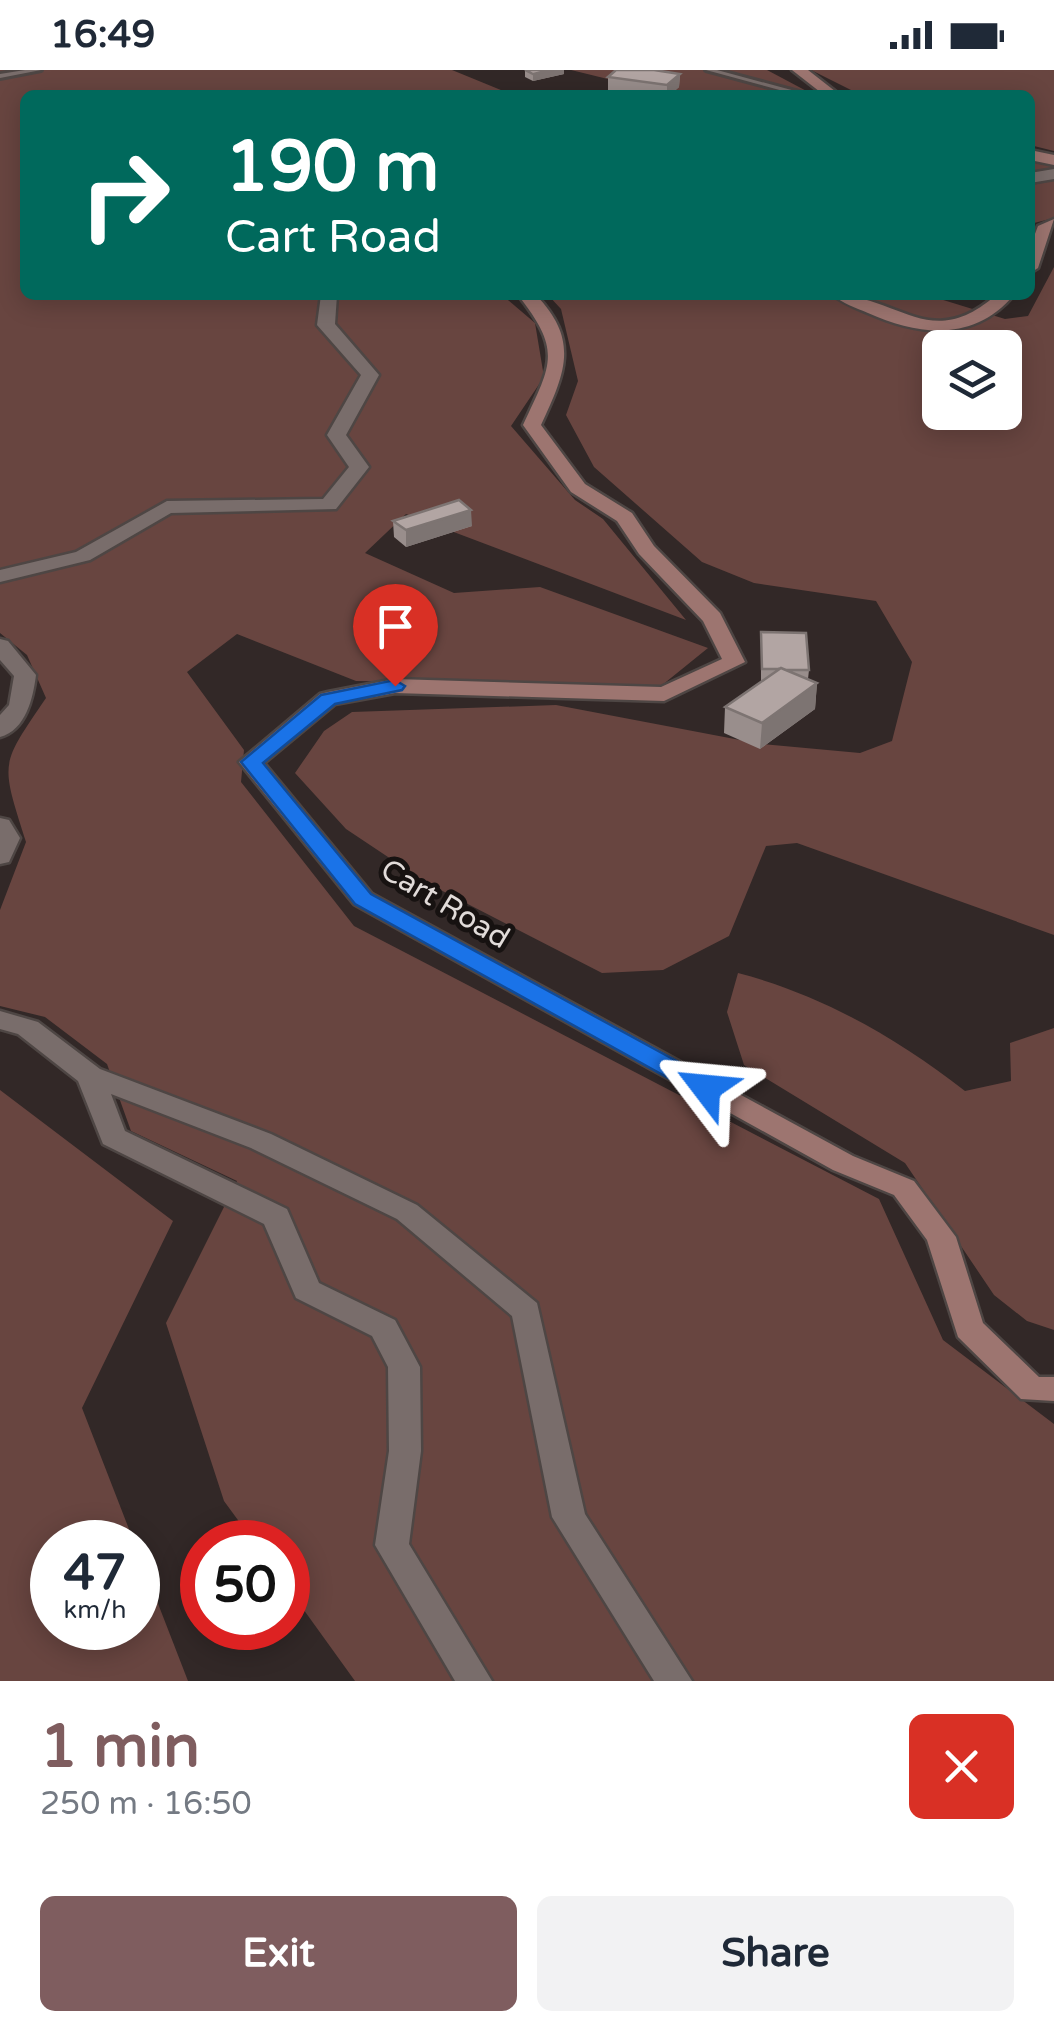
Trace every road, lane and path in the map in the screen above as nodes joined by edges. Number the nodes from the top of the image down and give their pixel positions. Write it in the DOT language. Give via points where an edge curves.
graph roads {
  1 [pos="38,70"];
  2 [pos="709,70"];
  3 [pos="799,70"];
  4 [pos="0,76"];
  5 [pos="787,90"];
  6 [pos="826,90"];
  7 [pos="1054,224"];
  8 [pos="1035,255"];
  9 [pos="328,300"];
  10 [pos="532,300"];
  11 [pos="852,300"];
  12 [pos="1001,300"];
  13 [pos="0,576"];
  14 [pos="0,646"];
  15 [pos="0,730"];
  16 [pos="0,825"];
  17 [pos="0,857"];
  18 [pos="0,1020"];
  19 [pos="90,1076"];
  20 [pos="1054,1389"];
  21 [pos="474,1681"];
  22 [pos="674,1681"];
  1 -- 4 [label="lane"];
  2 -- 5 [label="lane"];
  3 -- 6 [label="main road"];
  7 -- 8 [label="main road" via="1046,226"];
  9 -- 13 [label="street" via="326,325 370,376 336,435 359,467 329,505 167,508 83,556"];
  10 -- 20 [label="main road, Cart Road" via="548,314 558,342 556,374 532,426 578,488 625,517 646,550 712,618 734,662 664,694 395,686 328,699 251,762 363,899 843,1164 904,1188 941,1237 970,1329 1032,1390"];
  11 -- 12 [label="main road" via="896,320 952,330"];
  14 -- 15 [label="street" via="25,675 20,706"];
  16 -- 17 [label="street" via="8,838"];
  18 -- 19 [label="street" via="28,1028"];
  19 -- 21 [label="street" via="113,1137 276,1217 307,1290 384,1328 404,1367 405,1451 392,1545"];
  19 -- 22 [label="street" via="262,1141 407,1212 526,1311 569,1517"];
}
